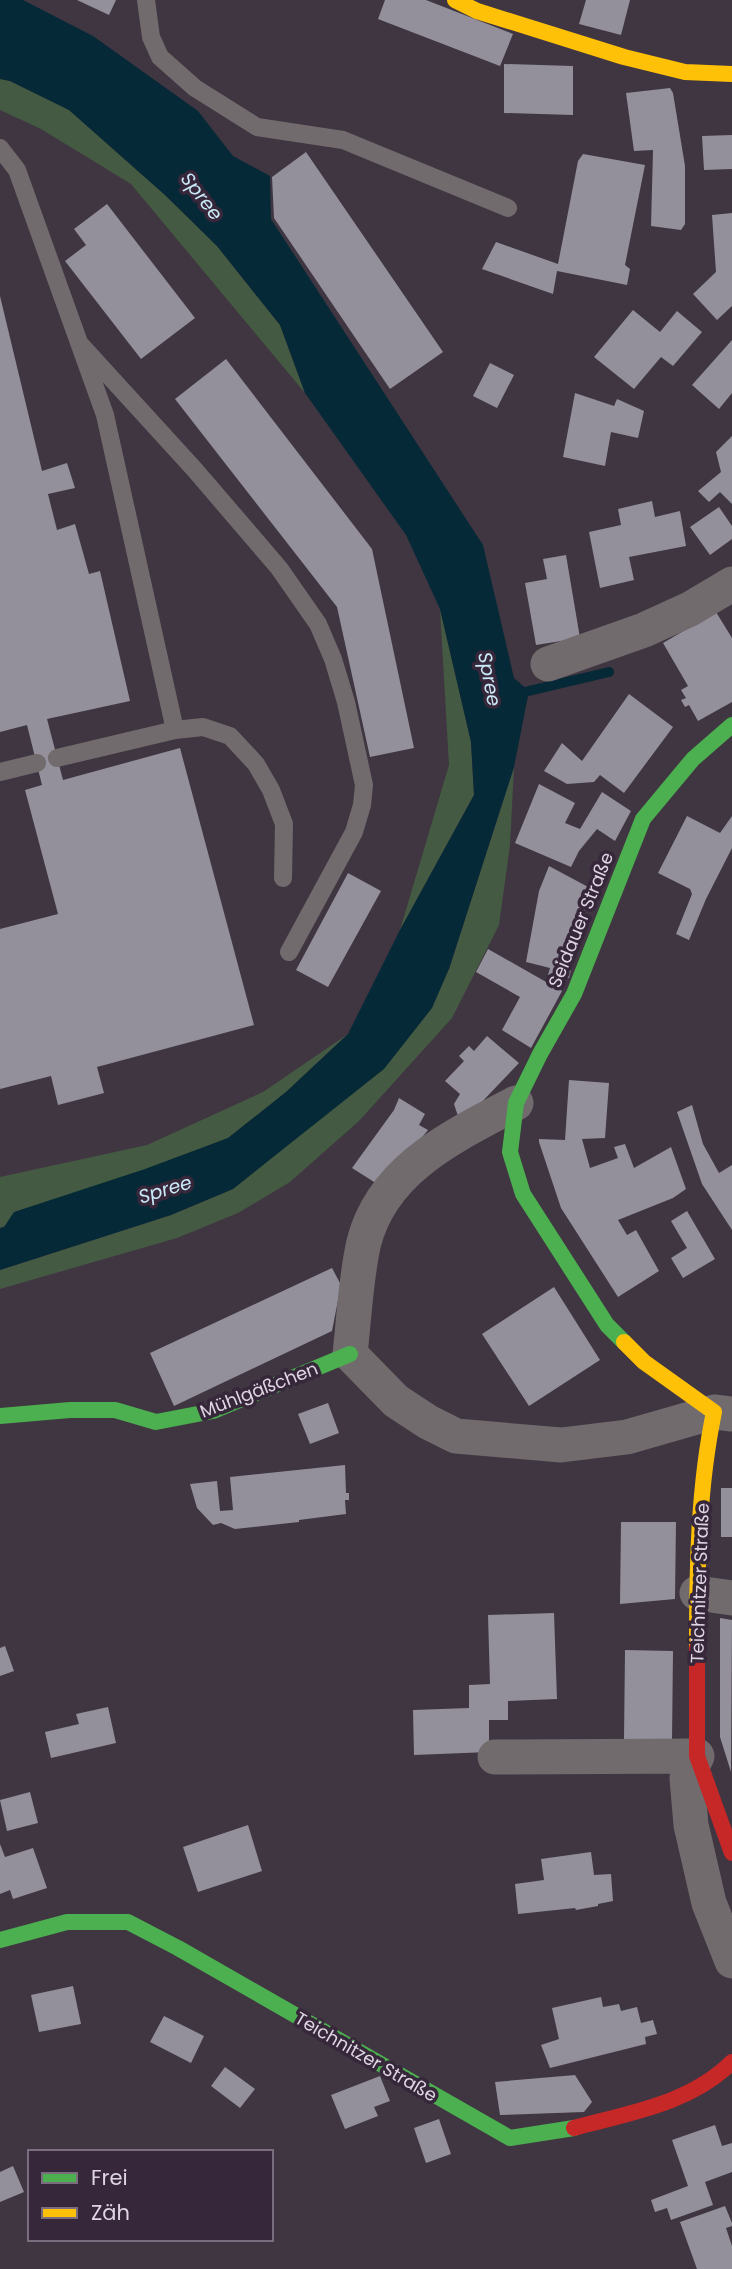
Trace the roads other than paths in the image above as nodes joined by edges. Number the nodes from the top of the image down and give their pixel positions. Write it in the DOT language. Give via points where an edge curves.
graph roads {
  1 [pos="146,0"];
  2 [pos="454,0"];
  3 [pos="732,74"];
  4 [pos="0,148"];
  5 [pos="508,208"];
  6 [pos="80,344"];
  7 [pos="732,584"];
  8 [pos="548,664"];
  9 [pos="732,725"];
  10 [pos="175,730"];
  11 [pos="57,758"];
  12 [pos="37,763"];
  13 [pos="0,772"];
  14 [pos="283,878"];
  15 [pos="289,951"];
  16 [pos="516,1102"];
  17 [pos="350,1354"];
  18 [pos="723,1413"];
  19 [pos="0,1416"];
  20 [pos="697,1593"];
  21 [pos="732,1598"];
  22 [pos="697,1756"];
  23 [pos="495,1757"];
  24 [pos="732,1853"];
  25 [pos="0,1940"];
  26 [pos="732,1961"];
  27 [pos="732,2062"];
  1 -- 5 [label="lane" via="151,37 160,57 195,88 257,127 343,140"];
  2 -- 3 [label="street" via="624,57 685,72"];
  4 -- 6 [label="lane" via="17,170"];
  6 -- 10 [label="lane" via="105,415"];
  6 -- 15 [label="lane" via="279,568 318,624 333,659 363,785 362,805 354,832"];
  7 -- 8 [label="street" via="656,625"];
  9 -- 16 [label="street, Seidauer Straße" via="693,759 643,819 574,994"];
  10 -- 11 [label="lane"];
  10 -- 14 [label="lane" via="203,727 230,736 256,764 284,824"];
  12 -- 13 [label="lane"];
  16 -- 17 [label="street" via="416,1162 382,1199 365,1242"];
  16 -- 18 [label="street, Seidauer Straße" via="510,1152 523,1194 562,1258 607,1325 644,1362"];
  17 -- 18 [label="street" via="396,1401 456,1436 561,1445 627,1437"];
  17 -- 19 [label="street, Mühlgäßchen" via="213,1411 156,1422 115,1410"];
  18 -- 20 [label="street, Teichnitzer Straße" via="704,1461"];
  20 -- 21 [label="street"];
  20 -- 22 [label="street, Teichnitzer Straße"];
  22 -- 23 [label="street"];
  22 -- 24 [label="street, Teichnitzer Straße"];
  22 -- 26 [label="street, Teichnitzer Straße" via="687,1778 691,1825 709,1903"];
  25 -- 27 [label="street, Teichnitzer Straße" via="68,1922 128,1922 510,2138 573,2128 669,2102 718,2076"];
}
